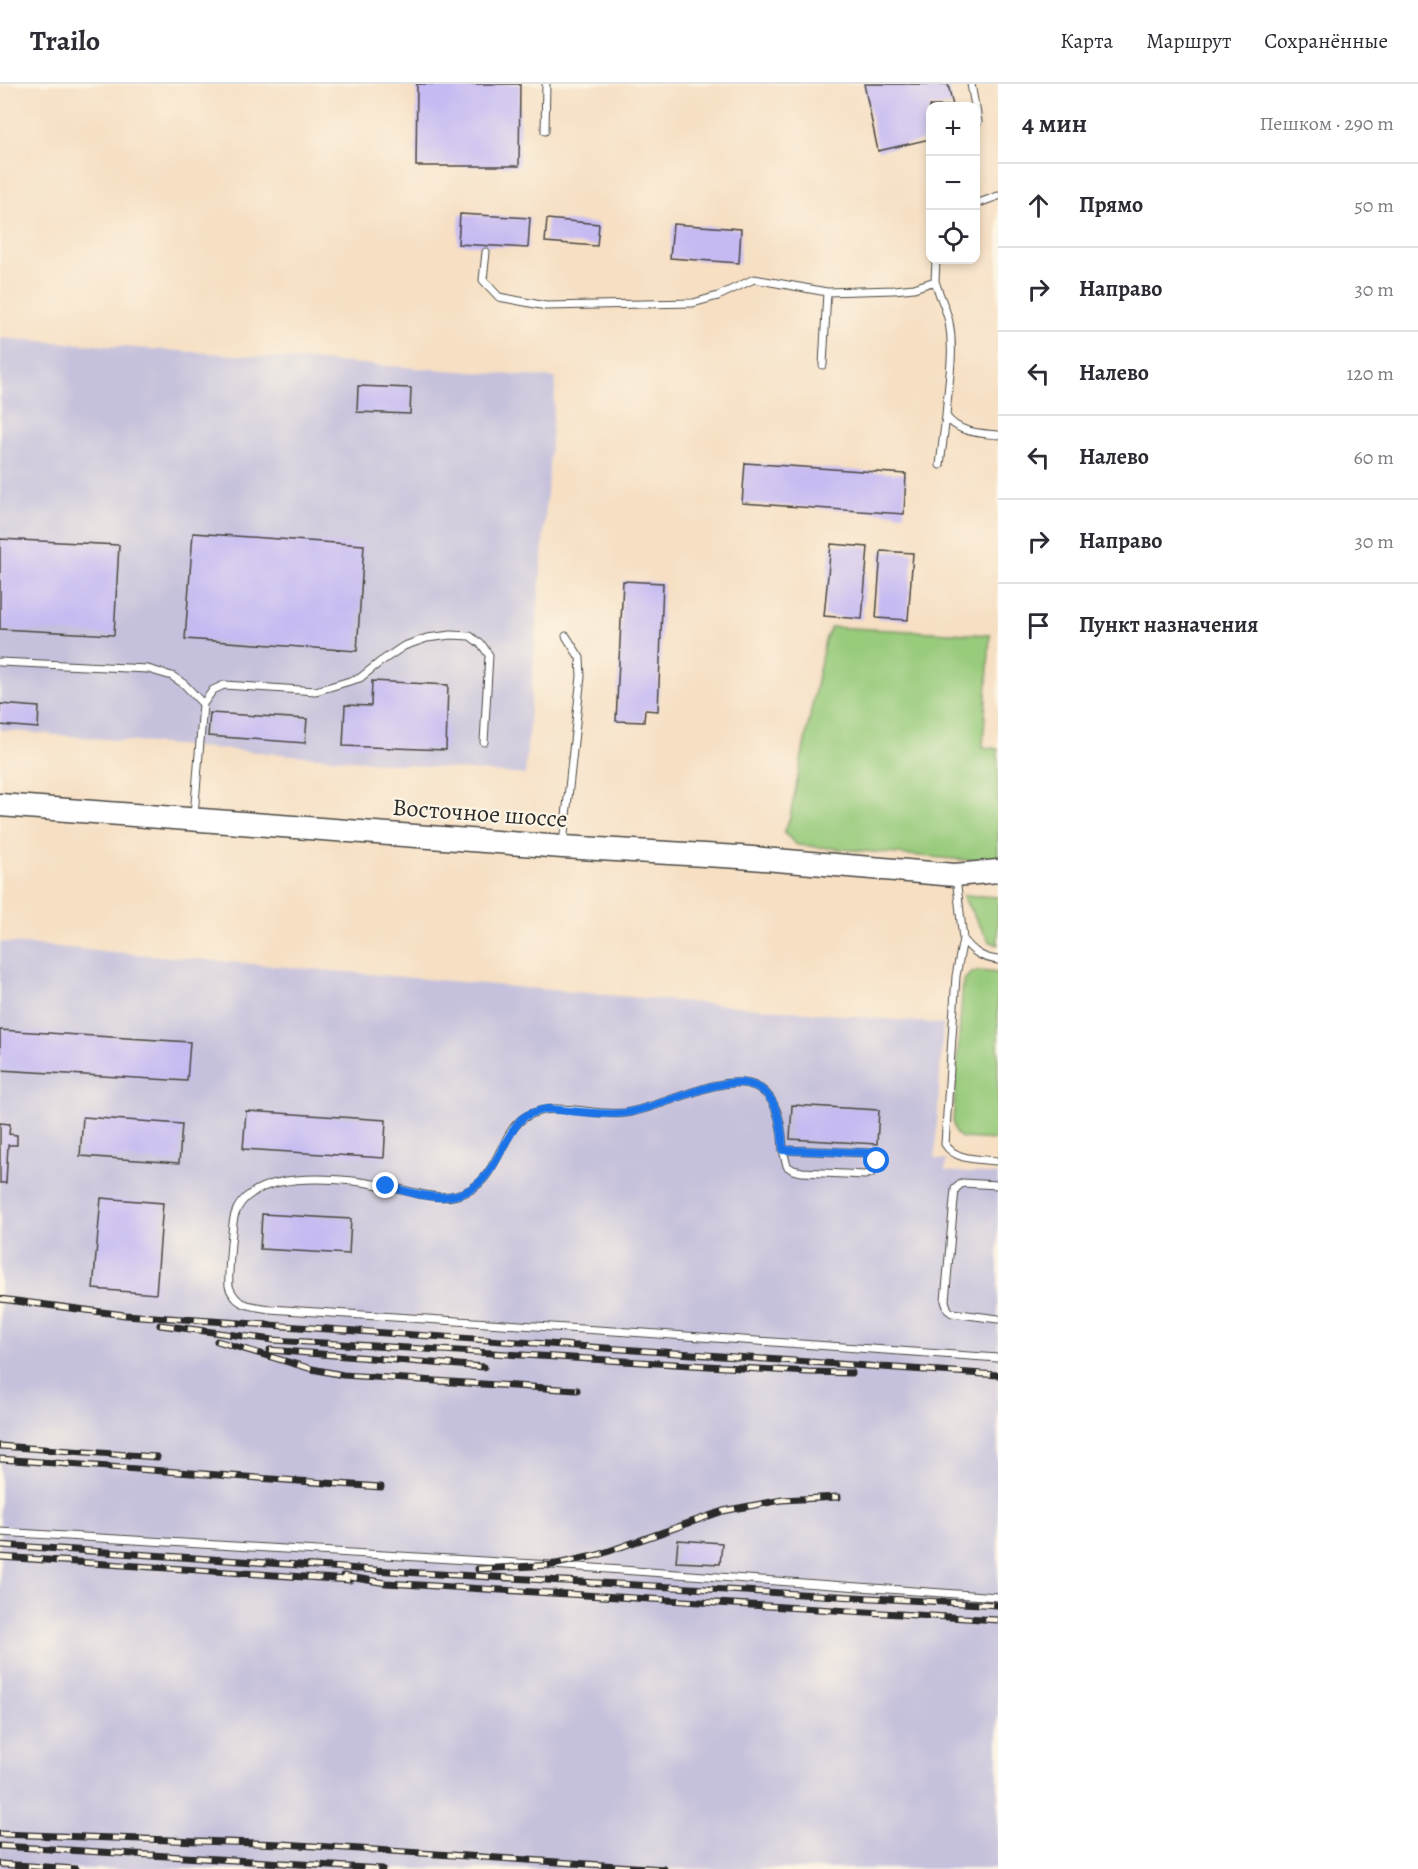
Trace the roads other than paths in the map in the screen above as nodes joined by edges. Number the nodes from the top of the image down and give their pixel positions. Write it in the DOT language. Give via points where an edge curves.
graph roads {
  1 [pos="546,84"];
  2 [pos="971,84"];
  3 [pos="974,102"];
  4 [pos="545,130"];
  5 [pos="998,196"];
  6 [pos="980,202"];
  7 [pos="486,252"];
  8 [pos="936,264"];
  9 [pos="935,281"];
  10 [pos="827,292"];
  11 [pos="823,365"];
  12 [pos="946,416"];
  13 [pos="998,435"];
  14 [pos="940,465"];
  15 [pos="566,636"];
  16 [pos="0,662"];
  17 [pos="203,704"];
  18 [pos="484,742"];
  19 [pos="0,805"];
  20 [pos="194,818"];
  21 [pos="563,847"];
  22 [pos="998,871"];
  23 [pos="955,875"];
  24 [pos="998,886"];
  25 [pos="963,939"];
  26 [pos="998,960"];
  27 [pos="783,1150"];
  28 [pos="998,1161"];
  29 [pos="998,1185"];
  30 [pos="998,1319"];
  31 [pos="998,1358"];
  32 [pos="0,1532"];
  33 [pos="998,1598"];
  1 -- 4 [label="lane"];
  2 -- 3 [label="lane"];
  5 -- 6 [label="lane"];
  7 -- 10 [label="lane" via="483,280 499,297 546,306 693,303 754,279"];
  8 -- 9 [label="lane"];
  9 -- 10 [label="lane" via="914,288"];
  9 -- 12 [label="lane" via="951,333"];
  10 -- 11 [label="lane"];
  12 -- 13 [label="lane" via="964,430"];
  12 -- 14 [label="lane"];
  15 -- 21 [label="lane" via="580,658 582,676"];
  16 -- 17 [label="lane" via="148,669 172,676"];
  17 -- 18 [label="lane" via="213,690 224,685 316,691 339,686 360,678 405,646 426,638 470,636 489,656"];
  17 -- 20 [label="lane"];
  19 -- 20 [label="main road, Восточное шоссе"];
  20 -- 21 [label="main road, Восточное шоссе"];
  21 -- 23 [label="main road, Восточное шоссе"];
  22 -- 23 [label="main road, Восточное шоссе"];
  23 -- 24 [label="main road, Восточное шоссе"];
  23 -- 25 [label="lane"];
  25 -- 26 [label="lane" via="976,954"];
  25 -- 28 [label="lane" via="956,976 945,1144 957,1155"];
  27 -- 27 [label="lane" via="787,1166 802,1172 865,1175 871,1173 877,1161 872,1153"];
  27 -- 31 [label="lane" via="781,1129 770,1099 762,1088 751,1084 717,1084 626,1113 546,1109 523,1118 480,1183 457,1195 439,1197 386,1186 324,1180 281,1182 252,1192 234,1215 229,1286 240,1302 270,1309"];
  29 -- 30 [label="lane" via="962,1183 955,1189 945,1301 948,1310 958,1315"];
  32 -- 33 [label="lane" via="552,1564"];
}
